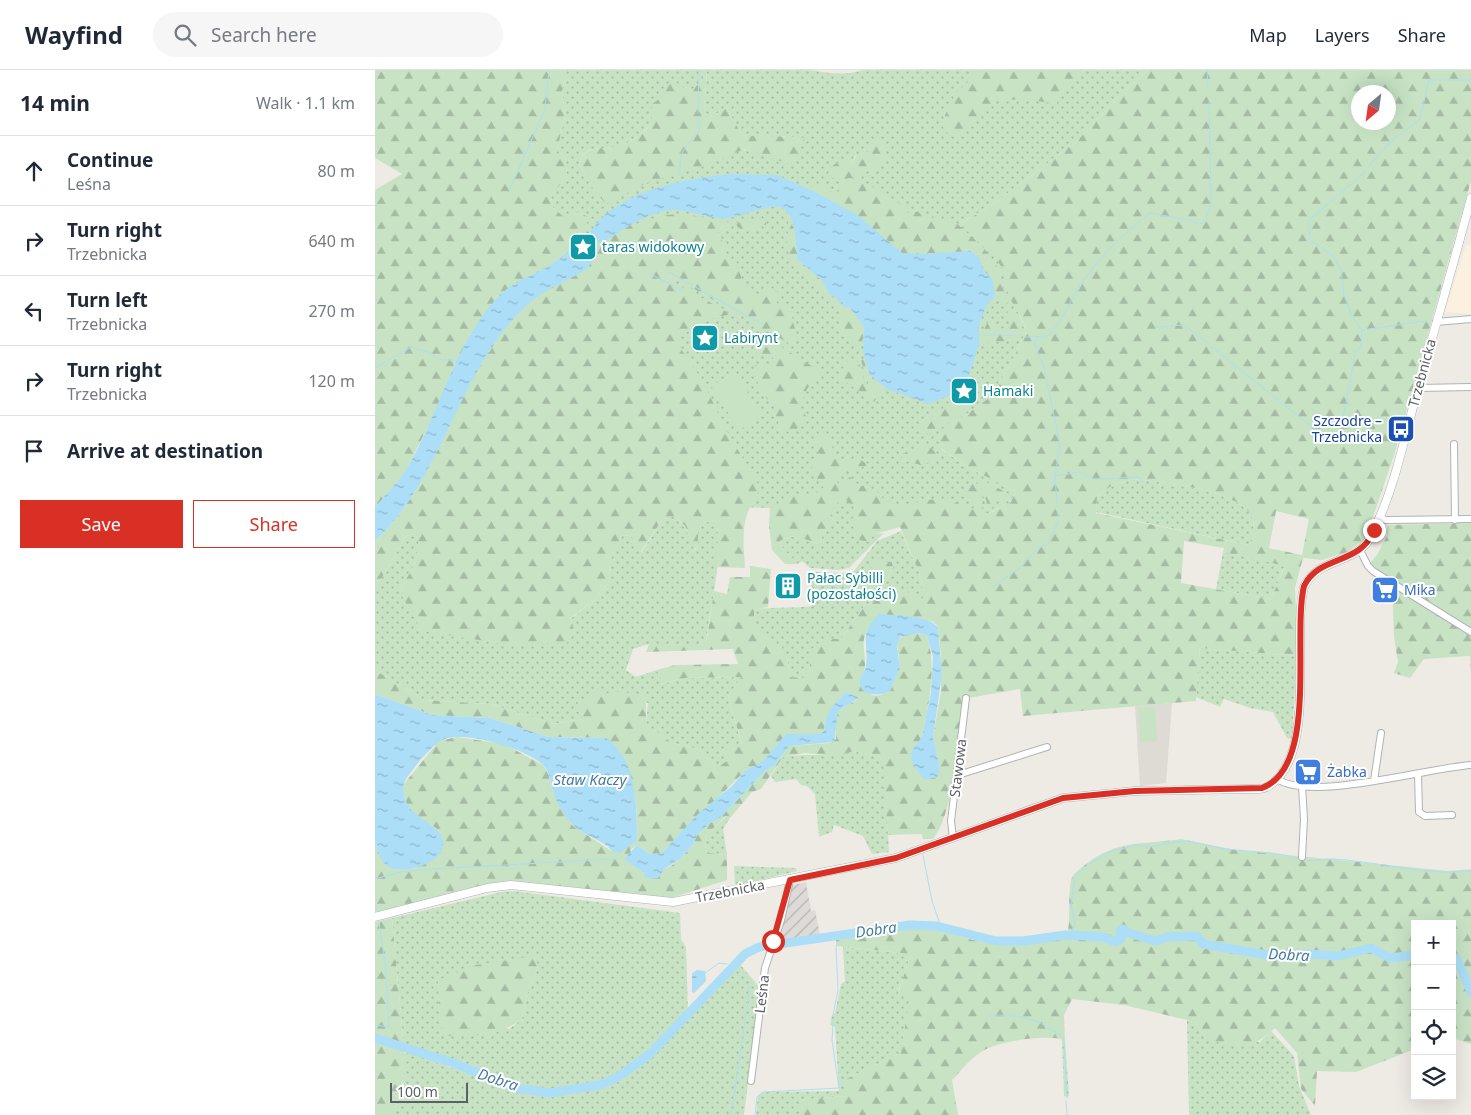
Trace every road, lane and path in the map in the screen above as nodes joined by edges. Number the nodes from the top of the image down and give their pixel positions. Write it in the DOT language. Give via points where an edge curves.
graph roads {
  1 [pos="1471,198"];
  2 [pos="1470,208"];
  3 [pos="1471,319"];
  4 [pos="1437,322"];
  5 [pos="1471,387"];
  6 [pos="1418,388"];
  7 [pos="1454,444"];
  8 [pos="1379,518"];
  9 [pos="1471,519"];
  10 [pos="1455,520"];
  11 [pos="1360,550"];
  12 [pos="1471,632"];
  13 [pos="966,698"];
  14 [pos="1381,733"];
  15 [pos="1047,747"];
  16 [pos="1471,765"];
  17 [pos="1418,774"];
  18 [pos="958,775"];
  19 [pos="1277,779"];
  20 [pos="1374,781"];
  21 [pos="1302,786"];
  22 [pos="1452,815"];
  23 [pos="953,838"];
  24 [pos="1302,857"];
  25 [pos="790,880"];
  26 [pos="375,917"];
  27 [pos="751,1081"];
  1 -- 2 [label="street, Trzebnicka"];
  2 -- 4 [label="street, Trzebnicka"];
  3 -- 4 [label="street"];
  4 -- 6 [label="street, Trzebnicka"];
  5 -- 6 [label="street"];
  6 -- 8 [label="street, Trzebnicka"];
  7 -- 10 [label="street"];
  8 -- 10 [label="street"];
  8 -- 11 [label="street, Trzebnicka" via="1372,536"];
  9 -- 10 [label="street"];
  11 -- 12 [label="street" via="1367,566"];
  11 -- 19 [label="street, Trzebnicka" via="1315,571 1304,586 1297,736 1289,761"];
  13 -- 18 [label="street, Stawowa"];
  14 -- 20 [label="street"];
  15 -- 18 [label="street"];
  16 -- 17 [label="street"];
  17 -- 20 [label="street"];
  17 -- 22 [label="street" via="1419,812 1425,816"];
  18 -- 23 [label="street, Stawowa" via="951,820"];
  19 -- 21 [label="street" via="1289,785"];
  19 -- 23 [label="street, Trzebnicka" via="1262,788 1135,791 1071,797"];
  20 -- 21 [label="street"];
  21 -- 24 [label="street"];
  23 -- 25 [label="street, Trzebnicka" via="896,858"];
  25 -- 26 [label="street, Trzebnicka" via="662,902 511,885 487,888"];
  25 -- 27 [label="street, Leśna" via="765,968"];
}
